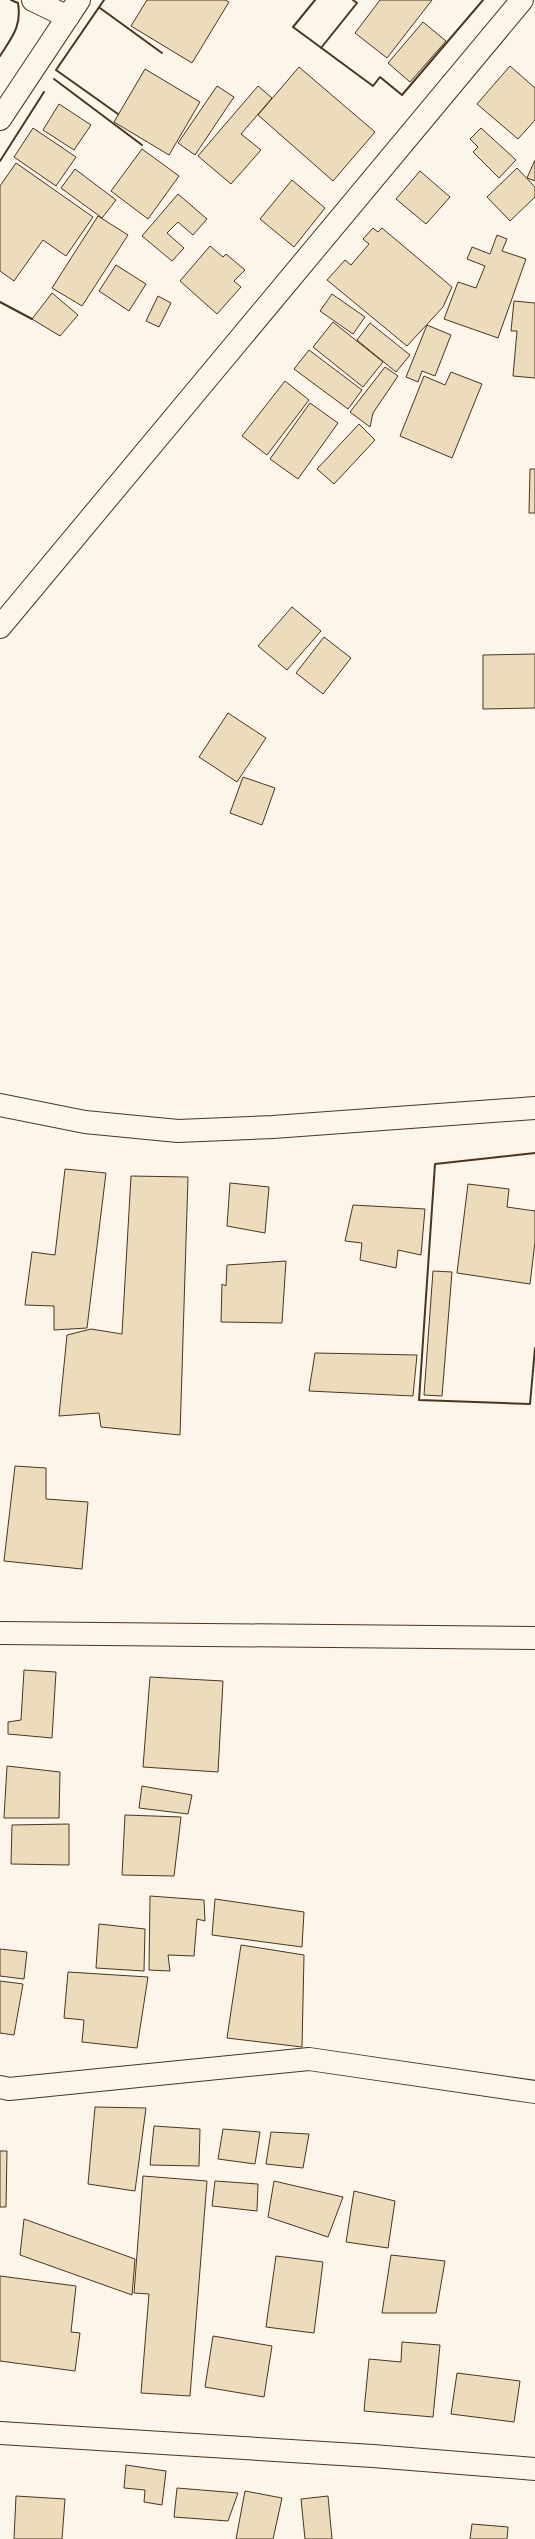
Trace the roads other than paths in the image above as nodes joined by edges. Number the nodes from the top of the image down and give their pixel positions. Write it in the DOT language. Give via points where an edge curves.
graph roads {
  1 [pos="33,0"];
  2 [pos="522,0"];
  3 [pos="74,9"];
  4 [pos="0,119"];
  5 [pos="0,627"];
  6 [pos="0,1105"];
  7 [pos="535,1108"];
  8 [pos="0,1632"];
  9 [pos="535,1638"];
  10 [pos="0,2087"];
  11 [pos="535,2092"];
  12 [pos="0,2433"];
  13 [pos="535,2469"];
  1 -- 3 [label="street"];
  2 -- 5 [label="street"];
  3 -- 4 [label="street"];
  6 -- 7 [label="street" via="85,1122 178,1132 273,1128"];
  8 -- 9 [label="street"];
  10 -- 11 [label="street" via="9,2089 309,2059"];
  12 -- 13 [label="street"];
}
